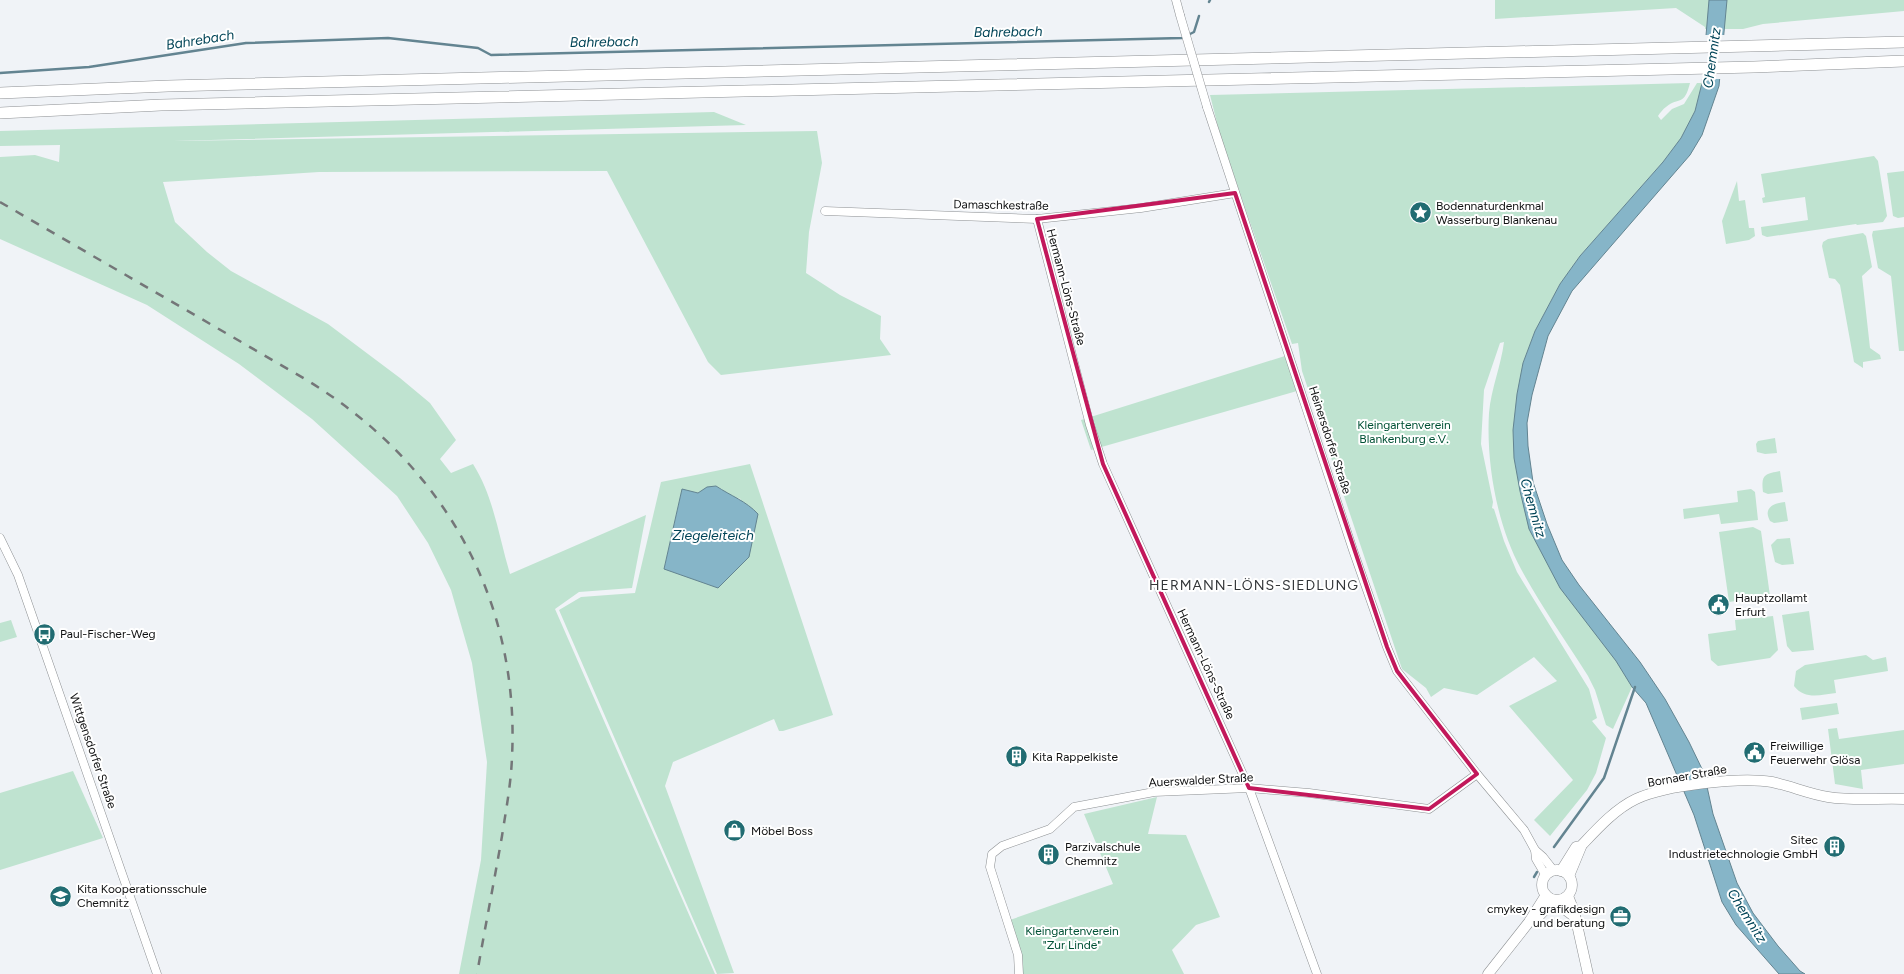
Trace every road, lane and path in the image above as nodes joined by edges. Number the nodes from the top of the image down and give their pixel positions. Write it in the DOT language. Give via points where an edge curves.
graph roads {
  1 [pos="1176,0"];
  2 [pos="1904,42"];
  3 [pos="1904,61"];
  4 [pos="0,93"];
  5 [pos="0,113"];
  6 [pos="1235,193"];
  7 [pos="824,211"];
  8 [pos="1037,218"];
  9 [pos="1,543"];
  10 [pos="1477,774"];
  11 [pos="1249,788"];
  12 [pos="1904,799"];
  13 [pos="1557,874"];
  14 [pos="1557,898"];
  15 [pos="157,974"];
  16 [pos="1019,974"];
  17 [pos="1317,974"];
  18 [pos="1488,974"];
  19 [pos="1588,974"];
  1 -- 6 [label="street, Heinersdorfer Straße, bridge"];
  2 -- 4 [label="highway"];
  3 -- 5 [label="highway" via="160,105"];
  6 -- 8 [label="street, Damaschkestraße" via="1141,208"];
  6 -- 10 [label="street, Heinersdorfer Straße" via="1387,647 1397,671"];
  7 -- 8 [label="street, Damaschkestraße"];
  8 -- 11 [label="street, Hermann-Löns-Straße" via="1103,464"];
  9 -- 15 [label="street, Wittgensdorfer Straße" via="18,575"];
  10 -- 11 [label="street, Auerswalder Straße" via="1429,809"];
  10 -- 13 [label="street, Heinersdorfer Straße"];
  11 -- 16 [label="street, Auerswalder Straße" via="1154,792 1074,807 1050,828 1002,846 992,854 990,867 1018,955"];
  11 -- 17 [label="street, Hermann-Löns-Straße"];
  12 -- 13 [label="main road, Bornaer Straße" via="1827,797 1773,782 1746,780 1669,790 1636,799 1625,806 1581,846 1581,851"];
  13 -- 14 [label="main road" via="1543,888"];
  13 -- 14 [label="main road" via="1572,885"];
  14 -- 18 [label="main road" via="1529,922"];
  14 -- 19 [label="main road" via="1575,917"];
}
